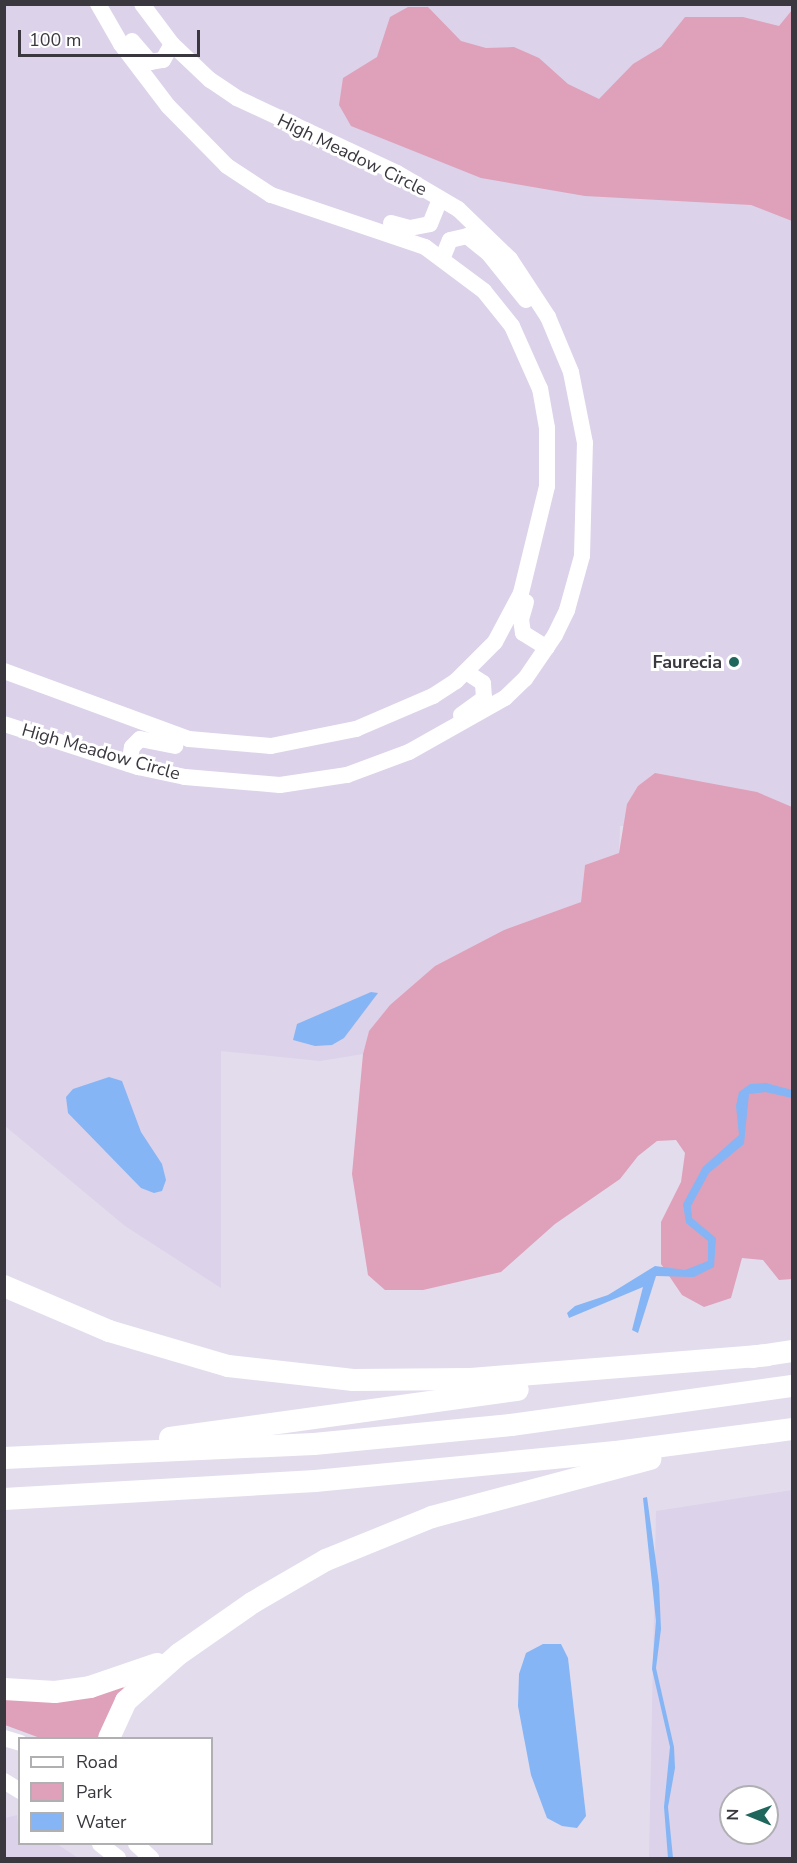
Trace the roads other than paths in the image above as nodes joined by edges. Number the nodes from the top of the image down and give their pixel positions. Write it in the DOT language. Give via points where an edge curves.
graph roads {
  1 [pos="98,4"];
  2 [pos="110,4"];
  3 [pos="142,4"];
  4 [pos="172,44"];
  5 [pos="271,195"];
  6 [pos="440,199"];
  7 [pos="443,257"];
  8 [pos="548,317"];
  9 [pos="547,486"];
  10 [pos="547,648"];
  11 [pos="4,671"];
  12 [pos="466,672"];
  13 [pos="4,724"];
  14 [pos="271,746"];
  15 [pos="382,763"];
  16 [pos="129,764"];
  17 [pos="4,1286"];
  18 [pos="792,1351"];
  19 [pos="767,1355"];
  20 [pos="792,1386"];
  21 [pos="792,1429"];
  22 [pos="729,1438"];
  23 [pos="14,1458"];
  24 [pos="4,1499"];
  25 [pos="179,1654"];
  26 [pos="4,1689"];
  27 [pos="109,1737"];
  28 [pos="4,1781"];
  29 [pos="18,1790"];
  30 [pos="101,1845"];
  31 [pos="137,1845"];
  32 [pos="118,1858"];
  33 [pos="151,1858"];
  1 -- 5 [label="street, High Meadow Circle" via="137,66 200,142 227,166"];
  2 -- 4 [label="street" via="130,39 150,62 163,60"];
  3 -- 4 [label="street, High Meadow Circle"];
  4 -- 6 [label="street, High Meadow Circle" via="210,80 237,98 397,173"];
  5 -- 6 [label="street" via="319,200 410,228 430,224"];
  5 -- 7 [label="street, High Meadow Circle" via="408,239"];
  6 -- 8 [label="street, High Meadow Circle" via="480,227 510,259"];
  7 -- 8 [label="street" via="450,240 459,236 476,241 532,307"];
  7 -- 9 [label="street, High Meadow Circle" via="484,291 525,348 545,409"];
  8 -- 10 [label="street, High Meadow Circle" via="572,372 585,466 582,556 567,610"];
  9 -- 10 [label="street" via="552,513 521,626 527,638"];
  9 -- 12 [label="street, High Meadow Circle" via="521,593 509,620"];
  10 -- 15 [label="street, High Meadow Circle" via="525,678 489,710"];
  11 -- 14 [label="street, High Meadow Circle" via="189,739"];
  12 -- 14 [label="street, High Meadow Circle" via="433,696 356,729"];
  12 -- 15 [label="street" via="483,683 484,698 468,711 396,747"];
  13 -- 16 [label="street, High Meadow Circle"];
  14 -- 16 [label="street" via="242,758 140,739 132,747"];
  15 -- 16 [label="street, High Meadow Circle" via="347,775 280,785 209,781"];
  17 -- 19 [label="highway" via="109,1330 228,1366 353,1380 471,1379"];
  18 -- 19 [label="highway"];
  19 -- 23 [label="highway"];
  20 -- 23 [label="highway" via="511,1425 325,1443"];
  21 -- 22 [label="highway"];
  22 -- 24 [label="highway" via="315,1481"];
  22 -- 25 [label="highway" via="442,1514 368,1541 279,1586"];
  25 -- 26 [label="highway" via="129,1676 90,1687 55,1692"];
  25 -- 27 [label="highway" via="126,1701"];
  28 -- 29 [label="street"];
  30 -- 32 [label="street"];
  31 -- 33 [label="street"];
}
